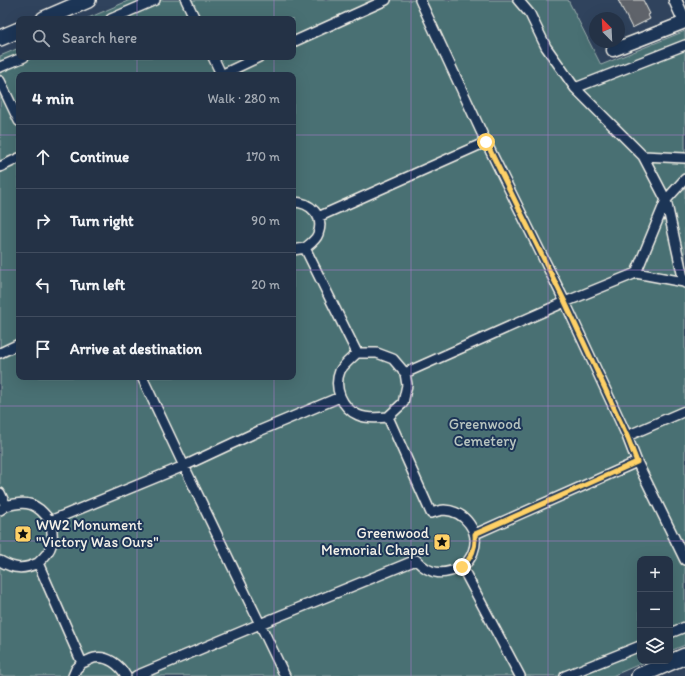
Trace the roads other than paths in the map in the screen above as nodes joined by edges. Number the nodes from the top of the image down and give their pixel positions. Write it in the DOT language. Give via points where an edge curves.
graph roads {
  1 [pos="88,0"];
  2 [pos="155,0"];
  3 [pos="186,0"];
  4 [pos="386,0"];
  5 [pos="420,0"];
  6 [pos="518,0"];
  7 [pos="675,0"];
  8 [pos="51,16"];
  9 [pos="118,16"];
  10 [pos="194,16"];
  11 [pos="685,22"];
  12 [pos="16,31"];
  13 [pos="0,38"];
  14 [pos="296,41"];
  15 [pos="685,45"];
  16 [pos="613,50"];
  17 [pos="17,60"];
  18 [pos="214,60"];
  19 [pos="253,60"];
  20 [pos="0,67"];
  21 [pos="220,72"];
  22 [pos="227,72"];
  23 [pos="0,81"];
  24 [pos="575,88"];
  25 [pos="16,115"];
  26 [pos="486,142"];
  27 [pos="642,156"];
  28 [pos="685,158"];
  29 [pos="16,159"];
  30 [pos="0,167"];
  31 [pos="685,179"];
  32 [pos="666,200"];
  33 [pos="296,202"];
  34 [pos="318,218"];
  35 [pos="305,248"];
  36 [pos="296,250"];
  37 [pos="636,272"];
  38 [pos="685,283"];
  39 [pos="565,302"];
  40 [pos="16,345"];
  41 [pos="357,352"];
  42 [pos="0,353"];
  43 [pos="405,373"];
  44 [pos="143,380"];
  45 [pos="340,398"];
  46 [pos="685,411"];
  47 [pos="388,417"];
  48 [pos="627,436"];
  49 [pos="637,462"];
  50 [pos="184,466"];
  51 [pos="0,493"];
  52 [pos="3,508"];
  53 [pos="50,521"];
  54 [pos="475,534"];
  55 [pos="685,560"];
  56 [pos="0,561"];
  57 [pos="38,563"];
  58 [pos="462,567"];
  59 [pos="260,624"];
  60 [pos="685,627"];
  61 [pos="673,633"];
  62 [pos="637,647"];
  63 [pos="685,656"];
  64 [pos="82,663"];
  65 [pos="73,676"];
  66 [pos="126,676"];
  67 [pos="136,676"];
  68 [pos="285,676"];
  69 [pos="520,676"];
  70 [pos="566,676"];
  71 [pos="639,676"];
  1 -- 8 [label="street"];
  2 -- 9 [label="street"];
  3 -- 10 [label="street"];
  4 -- 14 [label="street"];
  5 -- 26 [label="street"];
  6 -- 24 [label="street" via="530,14 546,47"];
  7 -- 11 [label="street"];
  11 -- 16 [label="street"];
  12 -- 13 [label="street"];
  15 -- 24 [label="street"];
  17 -- 20 [label="street"];
  18 -- 21 [label="street"];
  19 -- 22 [label="street"];
  23 -- 25 [label="street"];
  24 -- 27 [label="street"];
  26 -- 34 [label="street"];
  26 -- 39 [label="street"];
  27 -- 28 [label="street"];
  27 -- 32 [label="street"];
  29 -- 30 [label="street"];
  31 -- 32 [label="street"];
  32 -- 37 [label="street"];
  32 -- 38 [label="street"];
  33 -- 34 [label="street" via="306,204 316,212"];
  34 -- 35 [label="street" via="318,235"];
  35 -- 36 [label="street"];
  35 -- 41 [label="street"];
  37 -- 38 [label="street"];
  37 -- 39 [label="street"];
  39 -- 43 [label="street"];
  39 -- 48 [label="street"];
  40 -- 42 [label="street"];
  41 -- 43 [label="street" via="378,353 393,359"];
  41 -- 45 [label="street" via="341,370 338,386"];
  43 -- 47 [label="street" via="407,385 403,403"];
  44 -- 50 [label="street"];
  45 -- 47 [label="street" via="346,407 358,416"];
  45 -- 50 [label="street" via="259,431"];
  46 -- 48 [label="street"];
  47 -- 54 [label="street" via="431,512 443,510 458,513 468,521"];
  48 -- 49 [label="street"];
  49 -- 54 [label="street"];
  49 -- 55 [label="street"];
  50 -- 53 [label="street"];
  50 -- 59 [label="street"];
  51 -- 52 [label="street"];
  52 -- 53 [label="street" via="20,502 35,506 44,512"];
  53 -- 57 [label="street" via="52,546"];
  54 -- 58 [label="street" via="474,551 470,560"];
  56 -- 57 [label="street" via="11,567 27,568"];
  57 -- 64 [label="street"];
  58 -- 59 [label="street" via="452,572 440,573 428,570 416,560"];
  58 -- 69 [label="street"];
  59 -- 67 [label="street"];
  59 -- 68 [label="street"];
  60 -- 61 [label="street"];
  62 -- 70 [label="street"];
  63 -- 71 [label="street"];
  64 -- 65 [label="street"];
  64 -- 66 [label="street" via="95,658 110,660 123,669"];
}
